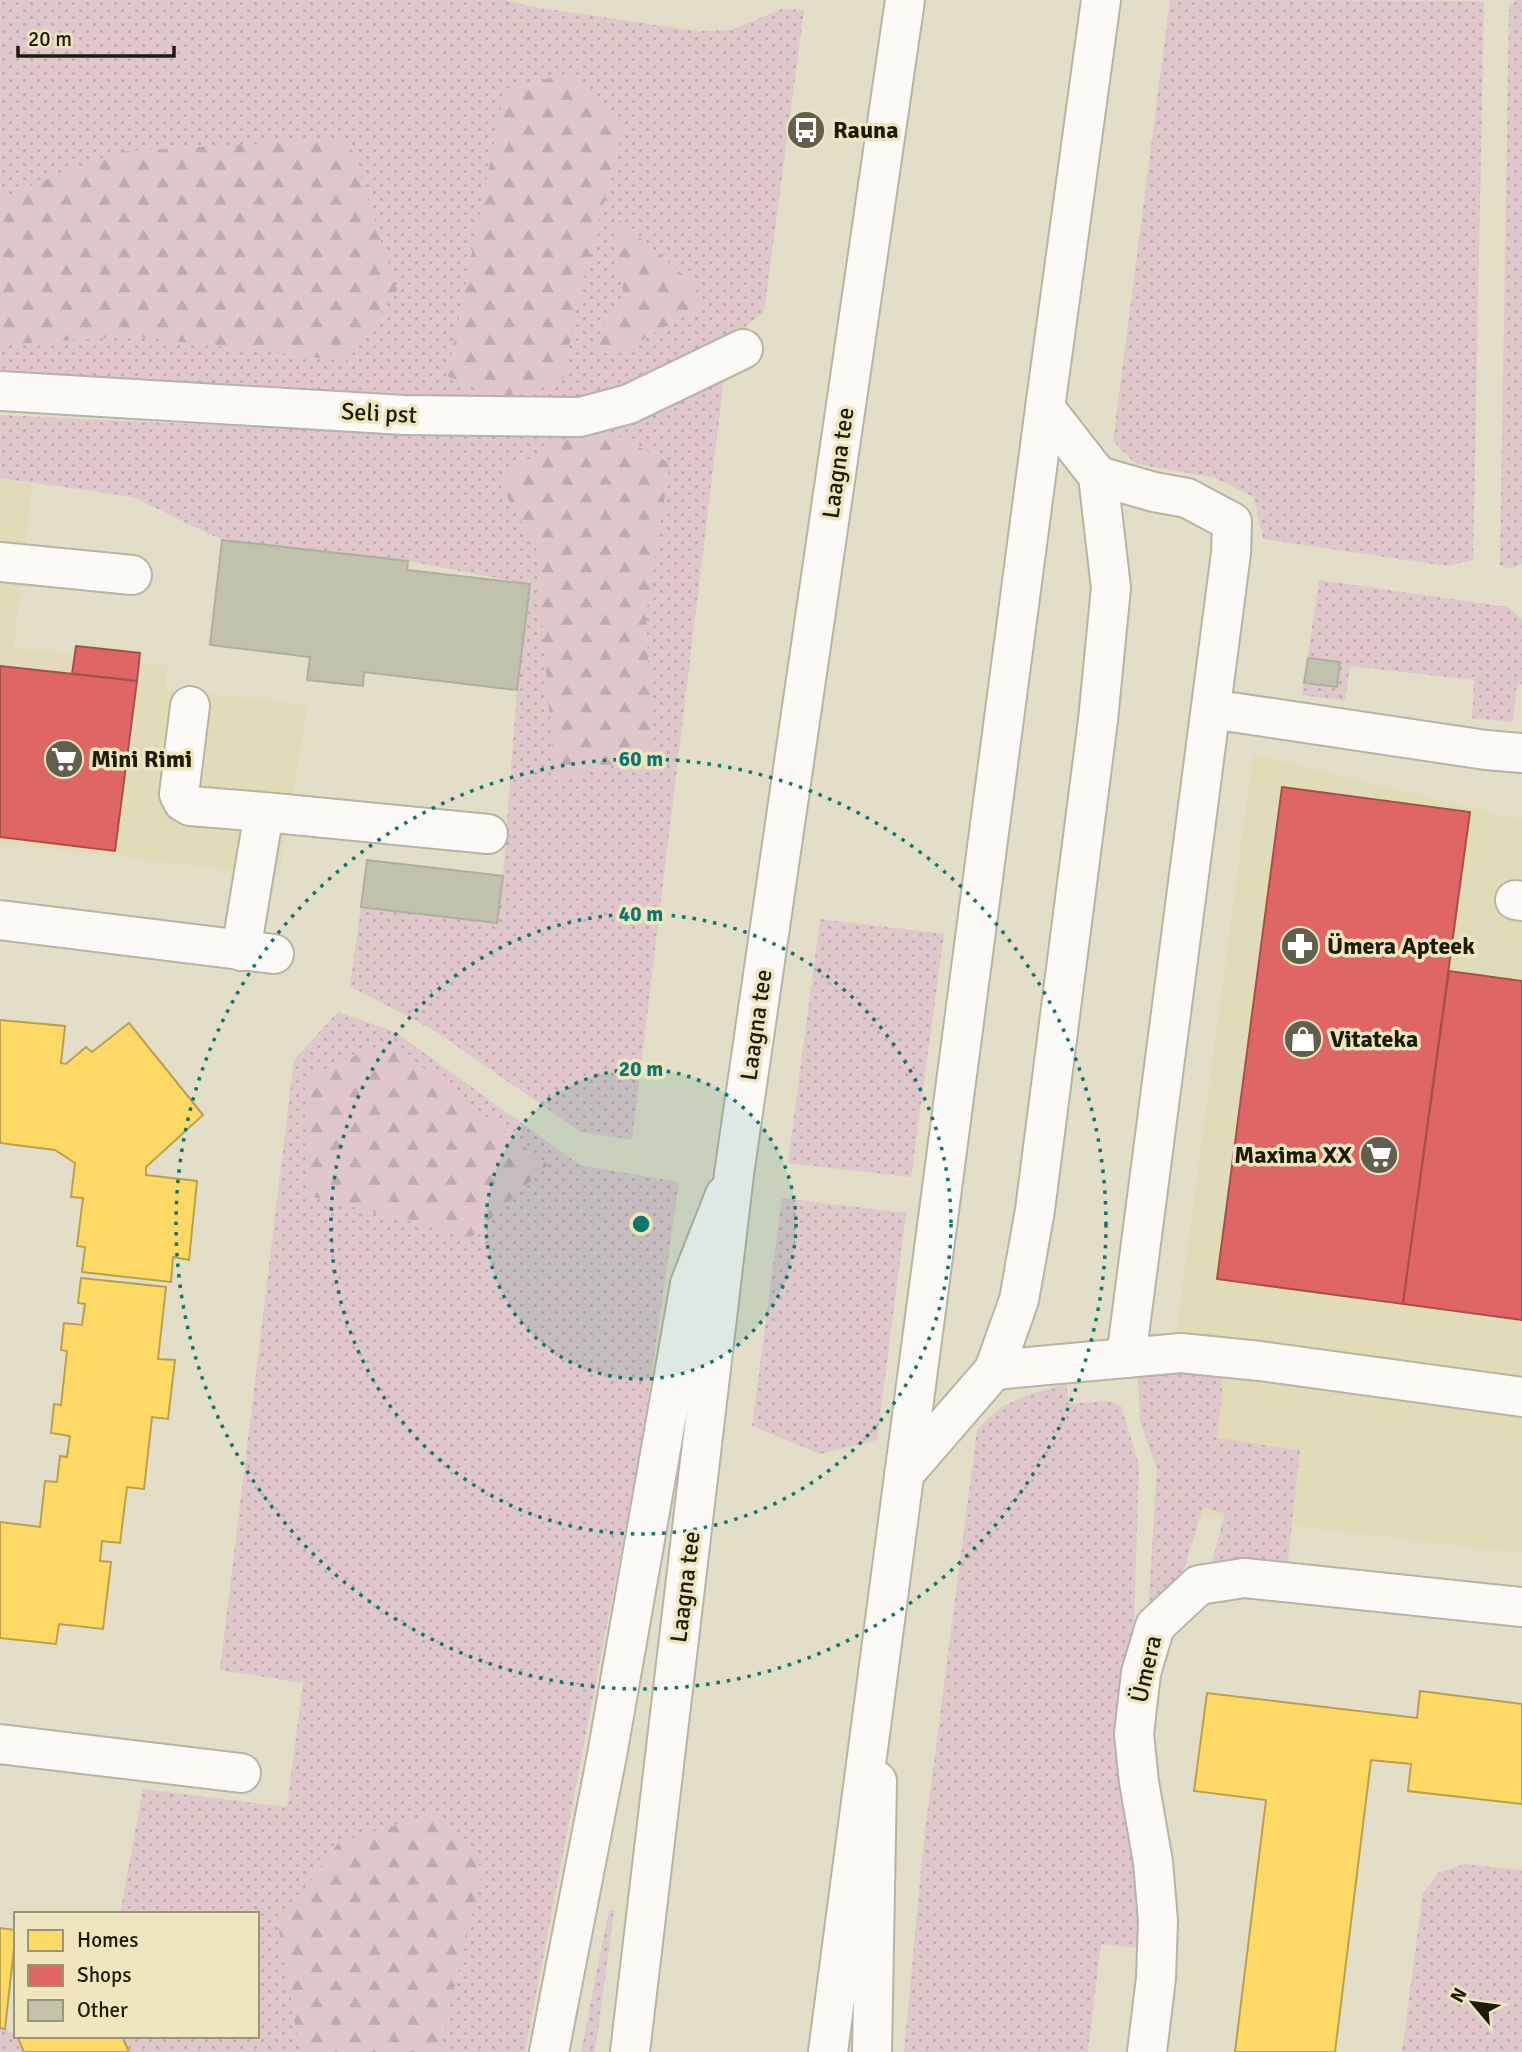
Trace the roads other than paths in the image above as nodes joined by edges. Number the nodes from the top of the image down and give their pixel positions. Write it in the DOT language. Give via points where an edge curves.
graph roads {
  1 [pos="905,0"];
  2 [pos="1101,0"];
  3 [pos="743,349"];
  4 [pos="0,391"];
  5 [pos="1045,408"];
  6 [pos="1098,476"];
  7 [pos="0,562"];
  8 [pos="132,575"];
  9 [pos="190,706"];
  10 [pos="1211,709"];
  11 [pos="1522,753"];
  12 [pos="264,812"];
  13 [pos="488,834"];
  14 [pos="0,920"];
  15 [pos="734,1174"];
  16 [pos="1126,1358"];
  17 [pos="993,1370"];
  18 [pos="1522,1397"];
  19 [pos="904,1474"];
  20 [pos="1522,1607"];
  21 [pos="878,1673"];
  22 [pos="0,1744"];
  23 [pos="241,1773"];
  24 [pos="549,2052"];
  25 [pos="630,2052"];
  26 [pos="828,2052"];
  27 [pos="872,2052"];
  28 [pos="1147,2052"];
  1 -- 15 [label="main road, Laagna tee"];
  2 -- 5 [label="main road"];
  3 -- 4 [label="main road, Seli pst" via="629,404 579,417 404,415"];
  5 -- 6 [label="main road"];
  5 -- 19 [label="main road"];
  6 -- 10 [label="main road" via="1187,498 1232,522"];
  6 -- 17 [label="main road" via="1111,588 1098,720 1035,1210 1018,1300"];
  7 -- 8 [label="main road"];
  9 -- 12 [label="main road" via="179,794 183,802"];
  10 -- 11 [label="main road"];
  10 -- 16 [label="main road"];
  12 -- 13 [label="main road"];
  12 -- 14 [label="main road" via="258,952"];
  15 -- 24 [label="main road" via="690,1284"];
  15 -- 25 [label="main road, Laagna tee"];
  16 -- 17 [label="main road"];
  16 -- 18 [label="main road" via="1194,1354"];
  17 -- 19 [label="main road"];
  19 -- 21 [label="main road"];
  20 -- 28 [label="main road, Ümera" via="1244,1578 1199,1585 1155,1626 1141,1673 1135,1734 1158,1921"];
  21 -- 26 [label="main road"];
  21 -- 27 [label="main road"];
  22 -- 23 [label="main road"];
}
